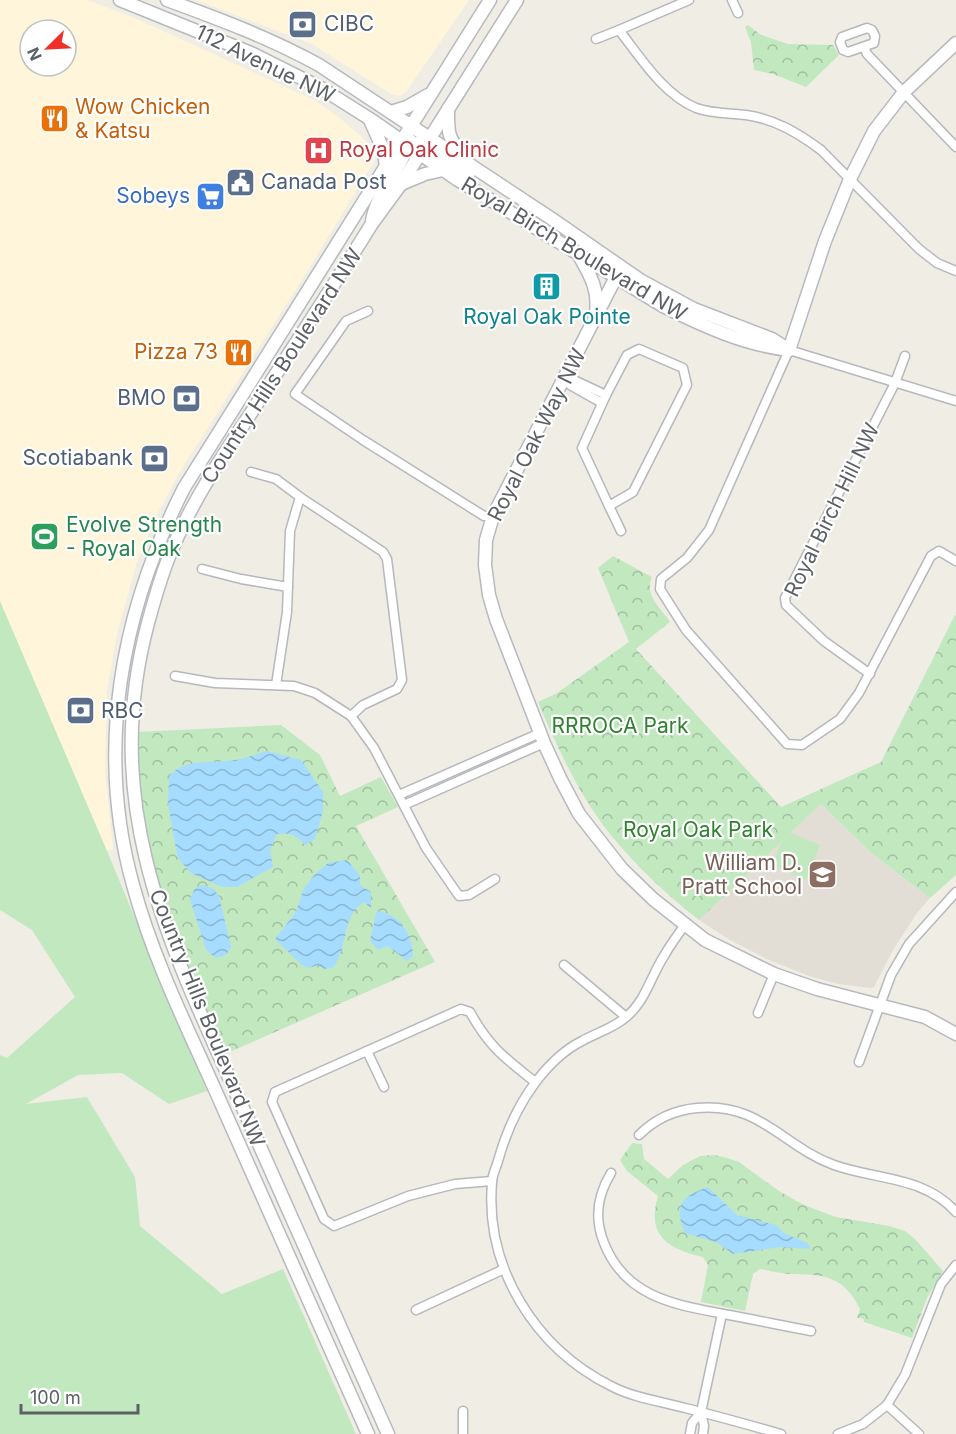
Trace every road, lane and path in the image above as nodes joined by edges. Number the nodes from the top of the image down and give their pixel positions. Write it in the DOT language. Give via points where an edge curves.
graph roads {
  1 [pos="120,0"];
  2 [pos="167,0"];
  3 [pos="490,0"];
  4 [pos="517,0"];
  5 [pos="689,0"];
  6 [pos="732,0"];
  7 [pos="738,14"];
  8 [pos="619,30"];
  9 [pos="596,39"];
  10 [pos="956,43"];
  11 [pos="864,47"];
  12 [pos="432,93"];
  13 [pos="904,93"];
  14 [pos="448,109"];
  15 [pos="392,112"];
  16 [pos="370,119"];
  17 [pos="411,125"];
  18 [pos="407,142"];
  19 [pos="424,146"];
  20 [pos="956,147"];
  21 [pos="386,165"];
  22 [pos="443,170"];
  23 [pos="479,171"];
  24 [pos="491,179"];
  25 [pos="850,179"];
  26 [pos="401,184"];
  27 [pos="371,225"];
  28 [pos="579,256"];
  29 [pos="956,271"];
  30 [pos="615,279"];
  31 [pos="368,311"];
  32 [pos="595,319"];
  33 [pos="789,350"];
  34 [pos="905,356"];
  35 [pos="565,379"];
  36 [pos="895,383"];
  37 [pos="604,399"];
  38 [pos="956,401"];
  39 [pos="251,472"];
  40 [pos="300,497"];
  41 [pos="609,506"];
  42 [pos="493,516"];
  43 [pos="621,531"];
  44 [pos="956,561"];
  45 [pos="202,569"];
  46 [pos="288,587"];
  47 [pos="870,674"];
  48 [pos="175,676"];
  49 [pos="276,685"];
  50 [pos="351,716"];
  51 [pos="542,738"];
  52 [pos="399,795"];
  53 [pos="404,805"];
  54 [pos="495,879"];
  55 [pos="956,892"];
  56 [pos="684,926"];
  57 [pos="564,965"];
  58 [pos="774,974"];
  59 [pos="881,1005"];
  60 [pos="758,1013"];
  61 [pos="626,1017"];
  62 [pos="956,1034"];
  63 [pos="367,1051"];
  64 [pos="859,1062"];
  65 [pos="536,1082"];
  66 [pos="384,1087"];
  67 [pos="639,1135"];
  68 [pos="611,1173"];
  69 [pos="492,1181"];
  70 [pos="956,1212"];
  71 [pos="956,1265"];
  72 [pos="504,1269"];
  73 [pos="416,1310"];
  74 [pos="722,1314"];
  75 [pos="811,1331"];
  76 [pos="887,1405"];
  77 [pos="463,1411"];
  78 [pos="701,1412"];
  79 [pos="368,1434"];
  80 [pos="388,1434"];
  81 [pos="463,1434"];
  82 [pos="690,1434"];
  83 [pos="703,1434"];
  84 [pos="781,1434"];
  85 [pos="838,1434"];
  86 [pos="919,1434"];
  1 -- 16 [label="main road, 112 Avenue NW" via="268,61 321,87"];
  2 -- 15 [label="main road, 112 Avenue NW" via="294,51"];
  3 -- 12 [label="main road, Country Hills Boulevard NW"];
  4 -- 14 [label="main road, Country Hills Boulevard NW"];
  5 -- 8 [label="street"];
  6 -- 7 [label="street"];
  8 -- 9 [label="street"];
  8 -- 25 [label="street" via="672,93 695,107 721,115 747,115 779,124 803,136"];
  10 -- 13 [label="main road"];
  11 -- 13 [label="street"];
  12 -- 15 [label="main road"];
  12 -- 17 [label="main road, Country Hills Boulevard NW"];
  13 -- 20 [label="street"];
  13 -- 25 [label="main road" via="874,131"];
  14 -- 19 [label="main road, Country Hills Boulevard NW"];
  14 -- 23 [label="main road" via="448,131 453,144"];
  15 -- 17 [label="main road, 112 Avenue NW"];
  16 -- 18 [label="main road, 112 Avenue NW"];
  16 -- 21 [label="main road"];
  17 -- 18 [label="main road, Country Hills Boulevard NW"];
  17 -- 19 [label="main road, Royal Birch Boulevard NW"];
  18 -- 19 [label="main road, Royal Birch Boulevard NW"];
  18 -- 21 [label="main road, Country Hills Boulevard NW"];
  18 -- 27 [label="main road" via="404,157 374,207"];
  19 -- 22 [label="main road, Royal Birch Boulevard NW"];
  19 -- 23 [label="main road, Royal Birch Boulevard NW"];
  19 -- 24 [label="main road" via="476,177"];
  19 -- 26 [label="main road, Country Hills Boulevard NW"];
  21 -- 79 [label="main road, Country Hills Boulevard NW" via="184,488 164,530 146,573 127,641 120,677 115,753 119,822 145,924"];
  22 -- 26 [label="main road"];
  22 -- 28 [label="main road, Royal Birch Boulevard NW"];
  23 -- 24 [label="main road, Royal Birch Boulevard NW"];
  24 -- 33 [label="main road, Royal Birch Boulevard NW" via="650,286"];
  25 -- 29 [label="street" via="919,249"];
  25 -- 33 [label="main road"];
  26 -- 27 [label="main road, Country Hills Boulevard NW"];
  27 -- 80 [label="main road, Country Hills Boulevard NW" via="217,464 172,549 158,587 134,683 131,761 143,853 169,938"];
  28 -- 30 [label="main road, Royal Birch Boulevard NW"];
  28 -- 32 [label="main road" via="594,283"];
  30 -- 32 [label="main road, Royal Oak Way NW"];
  30 -- 33 [label="main road, Royal Birch Boulevard NW" via="696,322 770,348"];
  31 -- 42 [label="street" via="346,321 295,394 484,516"];
  32 -- 35 [label="main road, Royal Oak Way NW"];
  33 -- 36 [label="street, Royal Birch Boulevard NW"];
  33 -- 47 [label="street" via="709,530 687,558 661,579 660,589 686,630 787,744 802,745 840,719"];
  34 -- 36 [label="street"];
  35 -- 37 [label="street" via="574,380"];
  35 -- 42 [label="main road, Royal Oak Way NW"];
  36 -- 38 [label="street, Royal Birch Boulevard NW"];
  36 -- 47 [label="street, Royal Birch Hill NW" via="785,598 786,605 824,641"];
  37 -- 41 [label="street" via="582,448"];
  37 -- 41 [label="street" via="627,355 639,349 683,368 687,385 633,492"];
  39 -- 40 [label="street" via="276,479"];
  40 -- 46 [label="street" via="290,531"];
  40 -- 50 [label="street" via="383,552 387,559 402,680 397,689 363,705"];
  41 -- 43 [label="street"];
  42 -- 51 [label="main road, Royal Oak Way NW" via="486,540 489,595"];
  44 -- 47 [label="street" via="939,551 931,556"];
  45 -- 46 [label="street"];
  46 -- 49 [label="street"];
  48 -- 49 [label="street" via="215,683"];
  49 -- 50 [label="street" via="315,693"];
  50 -- 52 [label="street" via="374,748"];
  51 -- 52 [label="street"];
  51 -- 53 [label="street"];
  51 -- 56 [label="main road, Royal Oak Way NW" via="579,814 598,841 621,869"];
  52 -- 53 [label="street"];
  53 -- 54 [label="street" via="426,848 459,896 469,895"];
  55 -- 59 [label="street" via="909,944 891,975"];
  56 -- 58 [label="main road, Royal Oak Way NW"];
  56 -- 61 [label="street" via="663,956 643,997"];
  57 -- 61 [label="street"];
  58 -- 59 [label="main road, Royal Oak Way NW"];
  58 -- 60 [label="street"];
  59 -- 62 [label="main road, Royal Oak Way NW" via="925,1017"];
  59 -- 64 [label="street"];
  61 -- 65 [label="street" via="579,1042"];
  63 -- 65 [label="street" via="461,1009 470,1012 496,1051"];
  63 -- 66 [label="street"];
  63 -- 69 [label="street" via="274,1092 272,1102 324,1219 334,1226 408,1196 454,1184"];
  65 -- 69 [label="street" via="503,1141"];
  67 -- 70 [label="street" via="657,1120 687,1109 726,1108 743,1112 812,1155 834,1165 921,1186"];
  68 -- 74 [label="street" via="599,1196 599,1230 609,1254 627,1277 649,1294 681,1306"];
  69 -- 72 [label="street" via="493,1224"];
  71 -- 76 [label="street" via="941,1284 905,1375"];
  72 -- 73 [label="street"];
  72 -- 78 [label="street" via="519,1302 538,1329 583,1370 639,1397"];
  74 -- 75 [label="street"];
  74 -- 78 [label="street"];
  76 -- 85 [label="street" via="863,1424"];
  76 -- 86 [label="street"];
  77 -- 81 [label="street"];
  78 -- 82 [label="street" via="692,1423"];
  78 -- 83 [label="street"];
  78 -- 84 [label="street"];
}
